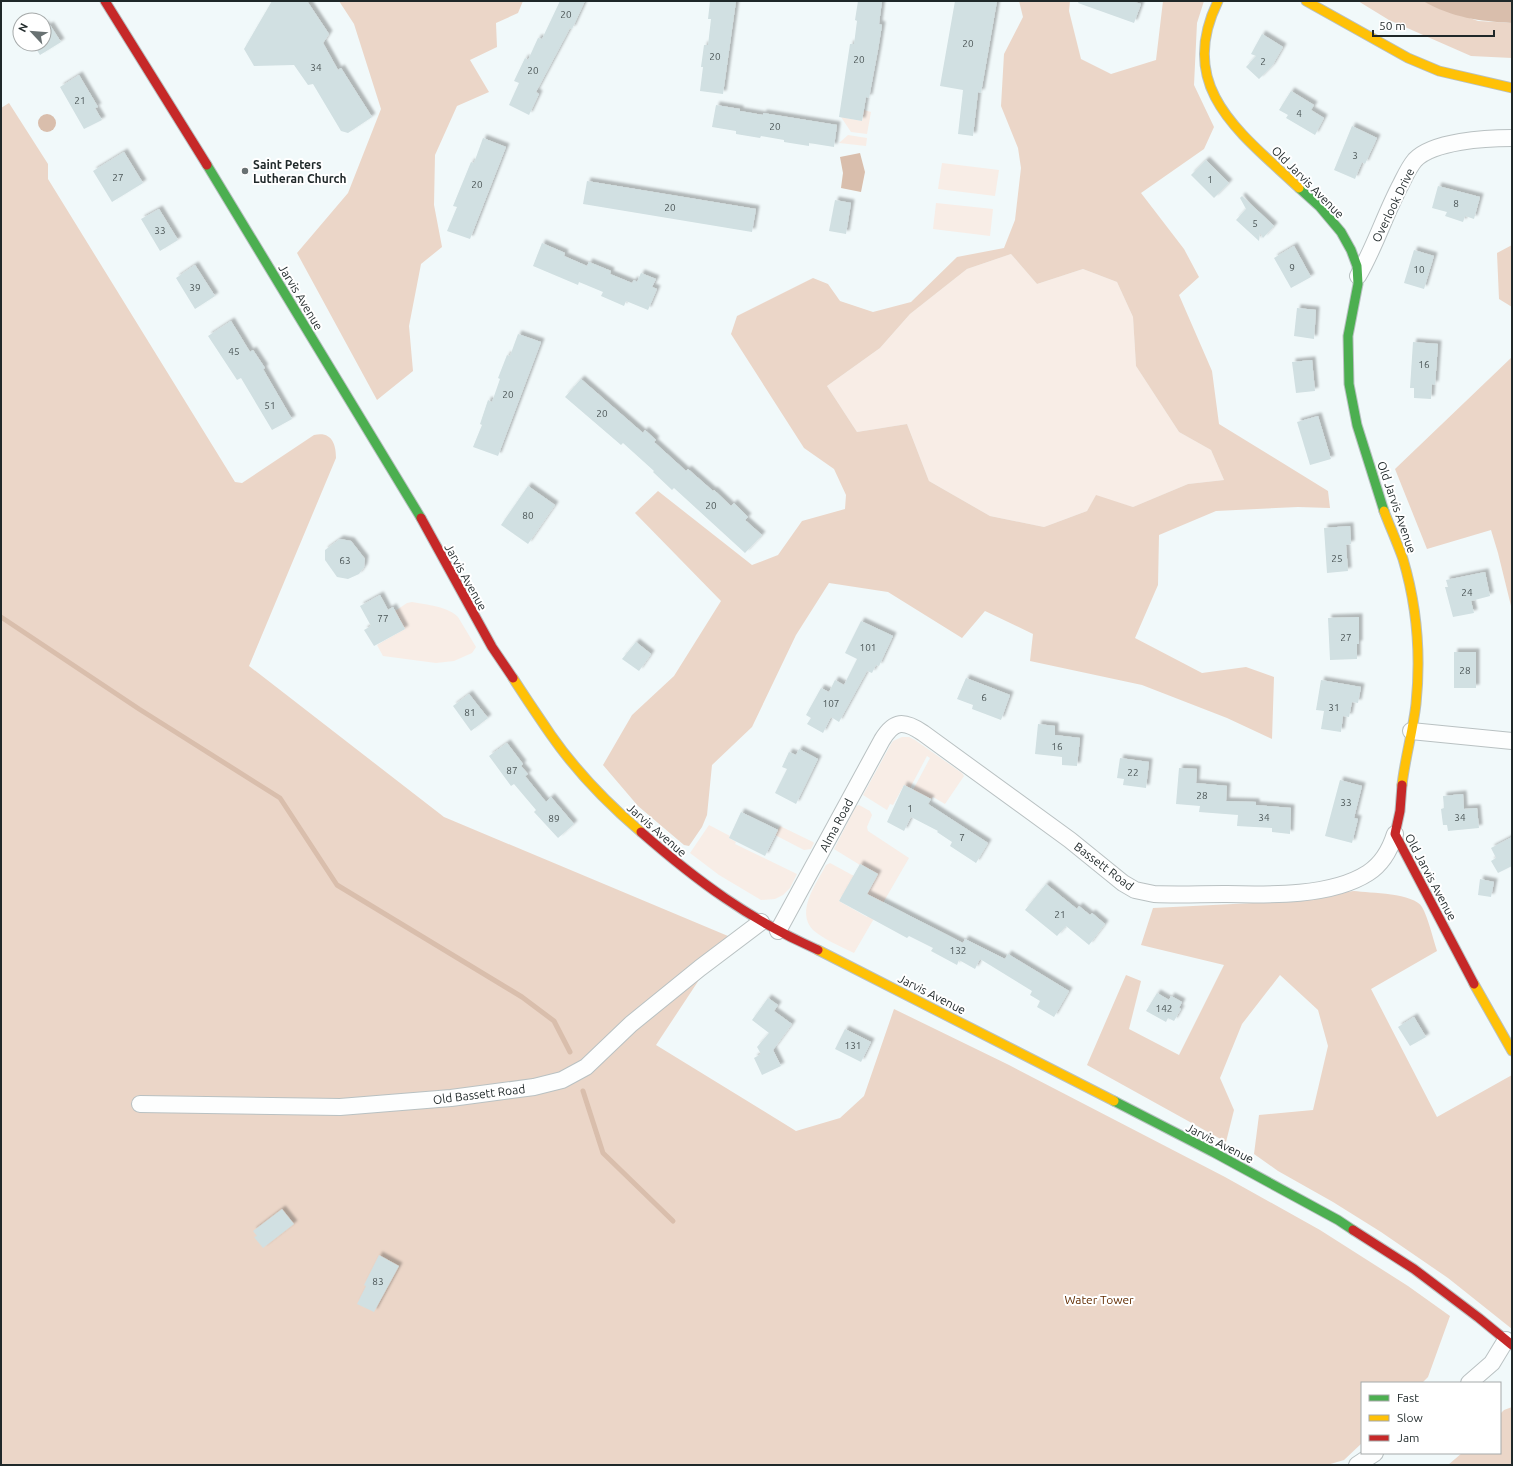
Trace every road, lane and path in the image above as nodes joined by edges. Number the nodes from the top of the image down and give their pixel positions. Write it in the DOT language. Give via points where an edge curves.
graph roads {
  1 [pos="105,1"];
  2 [pos="1218,1"];
  3 [pos="1306,1"];
  4 [pos="1512,88"];
  5 [pos="1512,138"];
  6 [pos="1358,276"];
  7 [pos="898,724"];
  8 [pos="1411,731"];
  9 [pos="1512,741"];
  10 [pos="1396,834"];
  11 [pos="761,922"];
  12 [pos="778,931"];
  13 [pos="1512,1051"];
  14 [pos="140,1104"];
  15 [pos="1509,1343"];
  16 [pos="1470,1382"];
  17 [pos="1374,1454"];
  18 [pos="1357,1465"];
  1 -- 11 [label="street, Jarvis Avenue" via="418,513 492,648 551,735 614,809 636,829 698,880"];
  2 -- 6 [label="street, Old Jarvis Avenue" via="1204,43 1204,65 1214,96 1240,132 1337,228 1356,260"];
  3 -- 4 [label="street" via="1408,58 1439,71"];
  5 -- 6 [label="street, Overlook Drive" via="1454,143 1432,149 1415,159"];
  6 -- 8 [label="street, Old Jarvis Avenue" via="1349,334 1350,393 1361,440 1380,501 1403,560 1413,599 1418,669 1416,706"];
  7 -- 10 [label="street, Bassett Road" via="907,724 923,733 1100,863 1123,883 1142,892 1262,895 1302,892 1333,886 1368,873 1387,854"];
  7 -- 12 [label="street, Alma Road" via="890,728 882,740"];
  8 -- 9 [label="street"];
  8 -- 10 [label="street, Old Jarvis Avenue"];
  10 -- 13 [label="street, Old Jarvis Avenue"];
  11 -- 12 [label="street, Jarvis Avenue"];
  11 -- 14 [label="street, Old Bassett Road" via="631,1024 586,1067 562,1080 534,1087 451,1098 340,1107"];
  12 -- 15 [label="street, Jarvis Avenue" via="1213,1152 1327,1214 1414,1269"];
  15 -- 16 [label="street" via="1492,1363"];
  17 -- 18 [label="street"];
}
